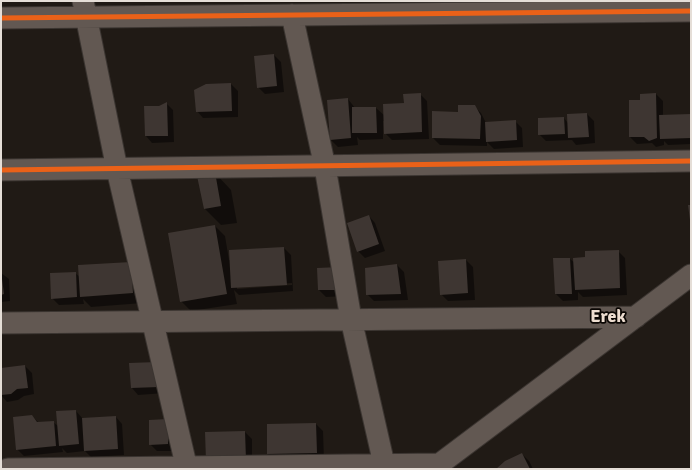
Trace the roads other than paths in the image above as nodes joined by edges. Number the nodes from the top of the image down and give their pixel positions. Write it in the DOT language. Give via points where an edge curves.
graph roads {
  1 [pos="85,9"];
  2 [pos="691,11"];
  3 [pos="292,15"];
  4 [pos="1,18"];
  5 [pos="691,161"];
  6 [pos="325,167"];
  7 [pos="1,170"];
  8 [pos="117,170"];
  9 [pos="691,275"];
  10 [pos="636,317"];
  11 [pos="351,319"];
  12 [pos="152,321"];
  13 [pos="1,323"];
  14 [pos="384,464"];
  15 [pos="436,466"];
  16 [pos="187,468"];
  17 [pos="8,469"];
  1 -- 3 [label="street"];
  1 -- 4 [label="street"];
  1 -- 8 [label="street"];
  2 -- 3 [label="street"];
  3 -- 6 [label="street"];
  5 -- 6 [label="street"];
  6 -- 8 [label="street"];
  6 -- 11 [label="street"];
  7 -- 8 [label="street"];
  8 -- 12 [label="street"];
  9 -- 10 [label="street"];
  10 -- 11 [label="street"];
  10 -- 15 [label="street"];
  11 -- 12 [label="street"];
  11 -- 14 [label="street"];
  12 -- 13 [label="street"];
  12 -- 16 [label="street"];
  14 -- 15 [label="street"];
  14 -- 16 [label="street"];
  16 -- 17 [label="street"];
}
